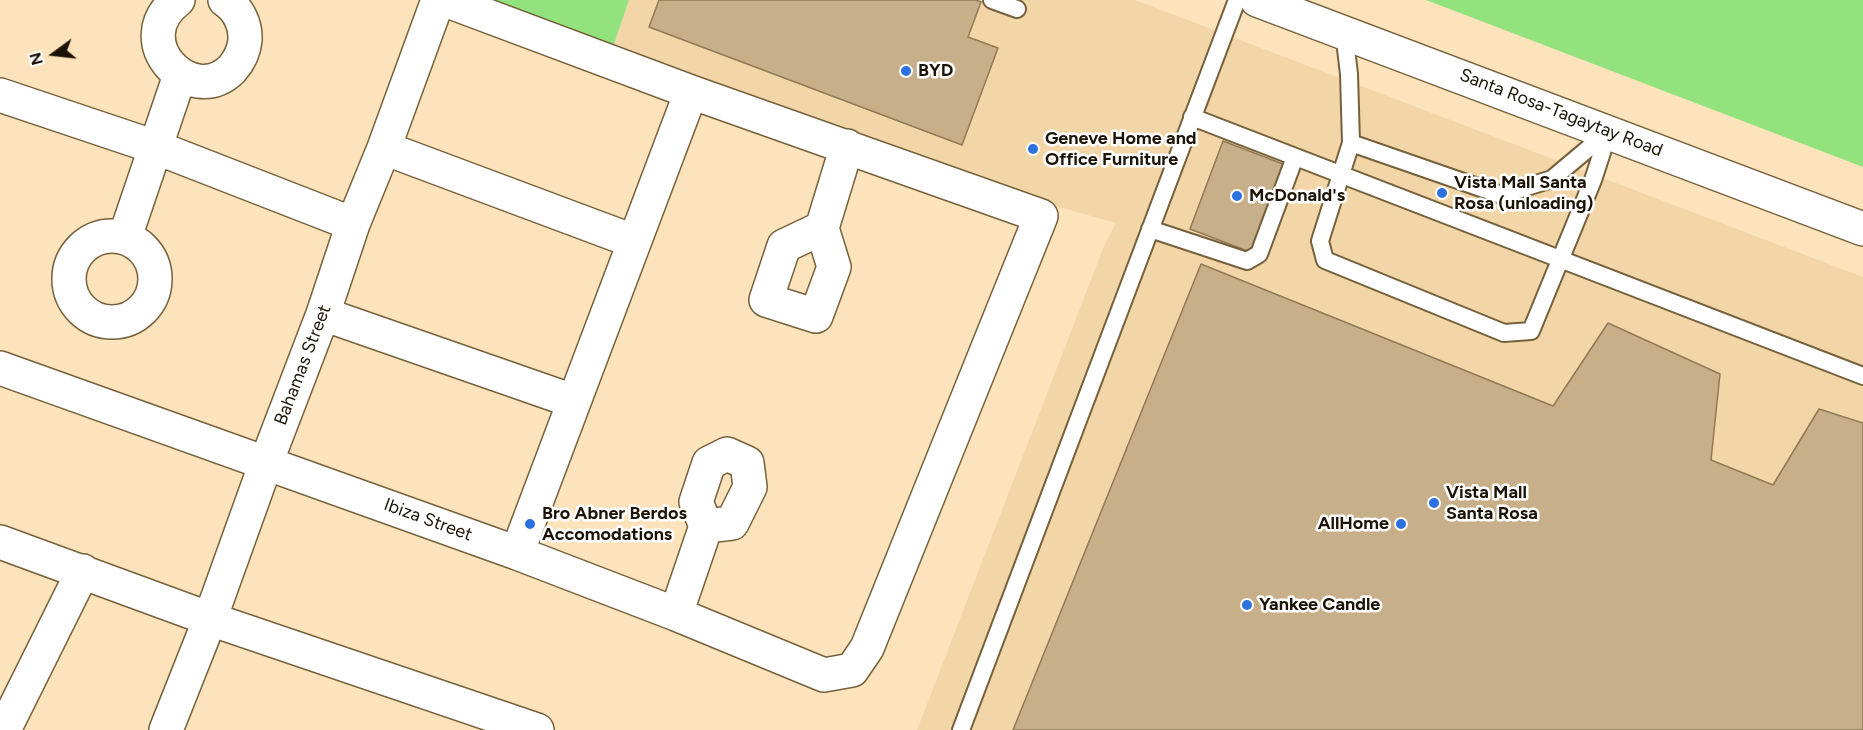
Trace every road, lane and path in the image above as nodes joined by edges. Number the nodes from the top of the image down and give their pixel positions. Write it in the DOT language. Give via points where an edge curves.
graph roads {
  1 [pos="178,0"];
  2 [pos="225,0"];
  3 [pos="438,0"];
  4 [pos="445,0"];
  5 [pos="992,0"];
  6 [pos="1237,0"];
  7 [pos="1257,0"];
  8 [pos="1017,9"];
  9 [pos="1344,32"];
  10 [pos="180,75"];
  11 [pos="691,92"];
  12 [pos="0,94"];
  13 [pos="1192,117"];
  14 [pos="1609,131"];
  15 [pos="1351,143"];
  16 [pos="848,146"];
  17 [pos="155,147"];
  18 [pos="384,148"];
  19 [pos="1295,158"];
  20 [pos="1341,175"];
  21 [pos="352,224"];
  22 [pos="822,228"];
  23 [pos="1150,229"];
  24 [pos="1863,229"];
  25 [pos="125,237"];
  26 [pos="633,241"];
  27 [pos="1560,259"];
  28 [pos="323,314"];
  29 [pos="0,368"];
  30 [pos="1863,376"];
  31 [pos="573,401"];
  32 [pos="266,463"];
  33 [pos="706,526"];
  34 [pos="0,542"];
  35 [pos="517,552"];
  36 [pos="83,571"];
  37 [pos="676,614"];
  38 [pos="210,619"];
  39 [pos="5,720"];
  40 [pos="166,730"];
  41 [pos="537,730"];
  42 [pos="961,730"];
  1 -- 10 [label="street" via="166,11 158,38 168,65"];
  2 -- 10 [label="street" via="244,25 243,51 237,62 229,72 205,81"];
  3 -- 18 [label="street, Bahamas Street"];
  4 -- 11 [label="street"];
  5 -- 8 [label="lane"];
  6 -- 13 [label="lane"];
  7 -- 9 [label="street, Santa Rosa-Tagaytay Road"];
  9 -- 14 [label="street, Santa Rosa-Tagaytay Road"];
  9 -- 15 [label="lane"];
  10 -- 17 [label="street"];
  11 -- 16 [label="street"];
  11 -- 26 [label="street"];
  12 -- 17 [label="street"];
  13 -- 19 [label="lane"];
  13 -- 23 [label="lane"];
  14 -- 15 [label="lane" via="1552,179 1501,195"];
  14 -- 24 [label="street, Santa Rosa-Tagaytay Road"];
  14 -- 27 [label="lane"];
  15 -- 20 [label="lane"];
  16 -- 22 [label="street"];
  16 -- 37 [label="street, Ibiza Street" via="1041,216 867,648 852,670 824,675"];
  17 -- 21 [label="street"];
  17 -- 25 [label="street"];
  18 -- 21 [label="street, Bahamas Street"];
  18 -- 26 [label="street"];
  19 -- 20 [label="lane"];
  19 -- 23 [label="lane" via="1259,254 1246,261"];
  20 -- 27 [label="lane"];
  20 -- 27 [label="lane" via="1320,241 1325,260 1504,333 1531,331"];
  21 -- 28 [label="street, Bahamas Street"];
  23 -- 42 [label="lane"];
  26 -- 31 [label="street"];
  27 -- 30 [label="lane"];
  28 -- 31 [label="street"];
  28 -- 32 [label="street, Bahamas Street"];
  29 -- 32 [label="street, Ibiza Street"];
  31 -- 35 [label="street"];
  32 -- 35 [label="street, Ibiza Street"];
  32 -- 38 [label="street, Bahamas Street"];
  33 -- 37 [label="street"];
  34 -- 36 [label="street"];
  35 -- 37 [label="street, Ibiza Street"];
  36 -- 38 [label="street"];
  36 -- 39 [label="street"];
  38 -- 40 [label="street, Bahamas Street"];
  38 -- 41 [label="street"];
}
